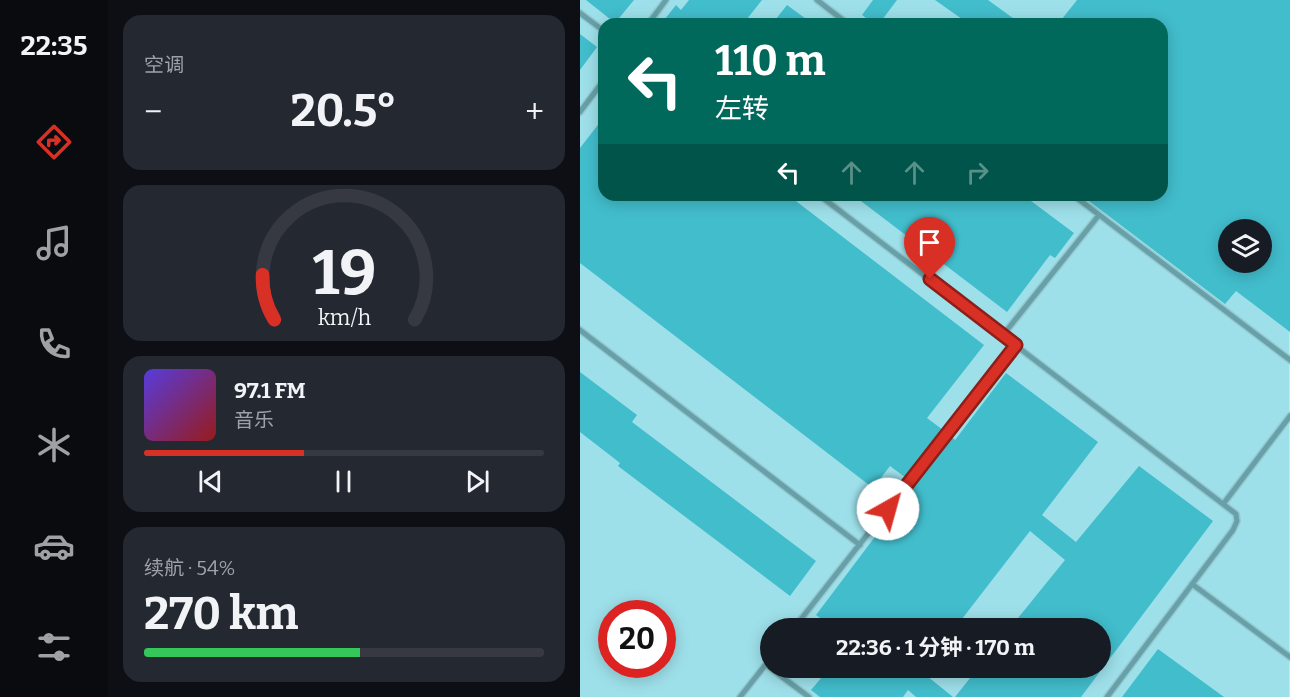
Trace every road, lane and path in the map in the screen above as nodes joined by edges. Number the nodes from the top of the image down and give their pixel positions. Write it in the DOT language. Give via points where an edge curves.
graph roads {
  1 [pos="666,0"];
  2 [pos="817,0"];
  3 [pos="580,13"];
  4 [pos="652,18"];
  5 [pos="840,18"];
  6 [pos="598,26"];
  7 [pos="598,88"];
  8 [pos="580,112"];
  9 [pos="827,201"];
  10 [pos="1081,201"];
  11 [pos="1099,215"];
  12 [pos="580,330"];
  13 [pos="1003,335"];
  14 [pos="1016,345"];
  15 [pos="1290,360"];
  16 [pos="1290,416"];
  17 [pos="1224,503"];
  18 [pos="860,545"];
  19 [pos="1192,584"];
  20 [pos="802,618"];
  21 [pos="1290,657"];
  22 [pos="760,672"];
  23 [pos="783,678"];
  24 [pos="740,697"];
  25 [pos="809,697"];
  26 [pos="1106,697"];
  1 -- 4 [label="lane"];
  2 -- 5 [label="lane"];
  3 -- 6 [label="lane"];
  7 -- 8 [label="lane"];
  9 -- 13 [label="lane"];
  10 -- 11 [label="lane"];
  11 -- 13 [label="lane"];
  11 -- 15 [label="lane"];
  12 -- 18 [label="lane"];
  13 -- 14 [label="lane"];
  14 -- 17 [label="lane"];
  14 -- 18 [label="lane"];
  16 -- 17 [label="lane"];
  17 -- 19 [label="lane" via="1237,520"];
  18 -- 20 [label="lane"];
  19 -- 21 [label="lane"];
  19 -- 26 [label="lane"];
  22 -- 24 [label="lane"];
  23 -- 25 [label="lane"];
}
